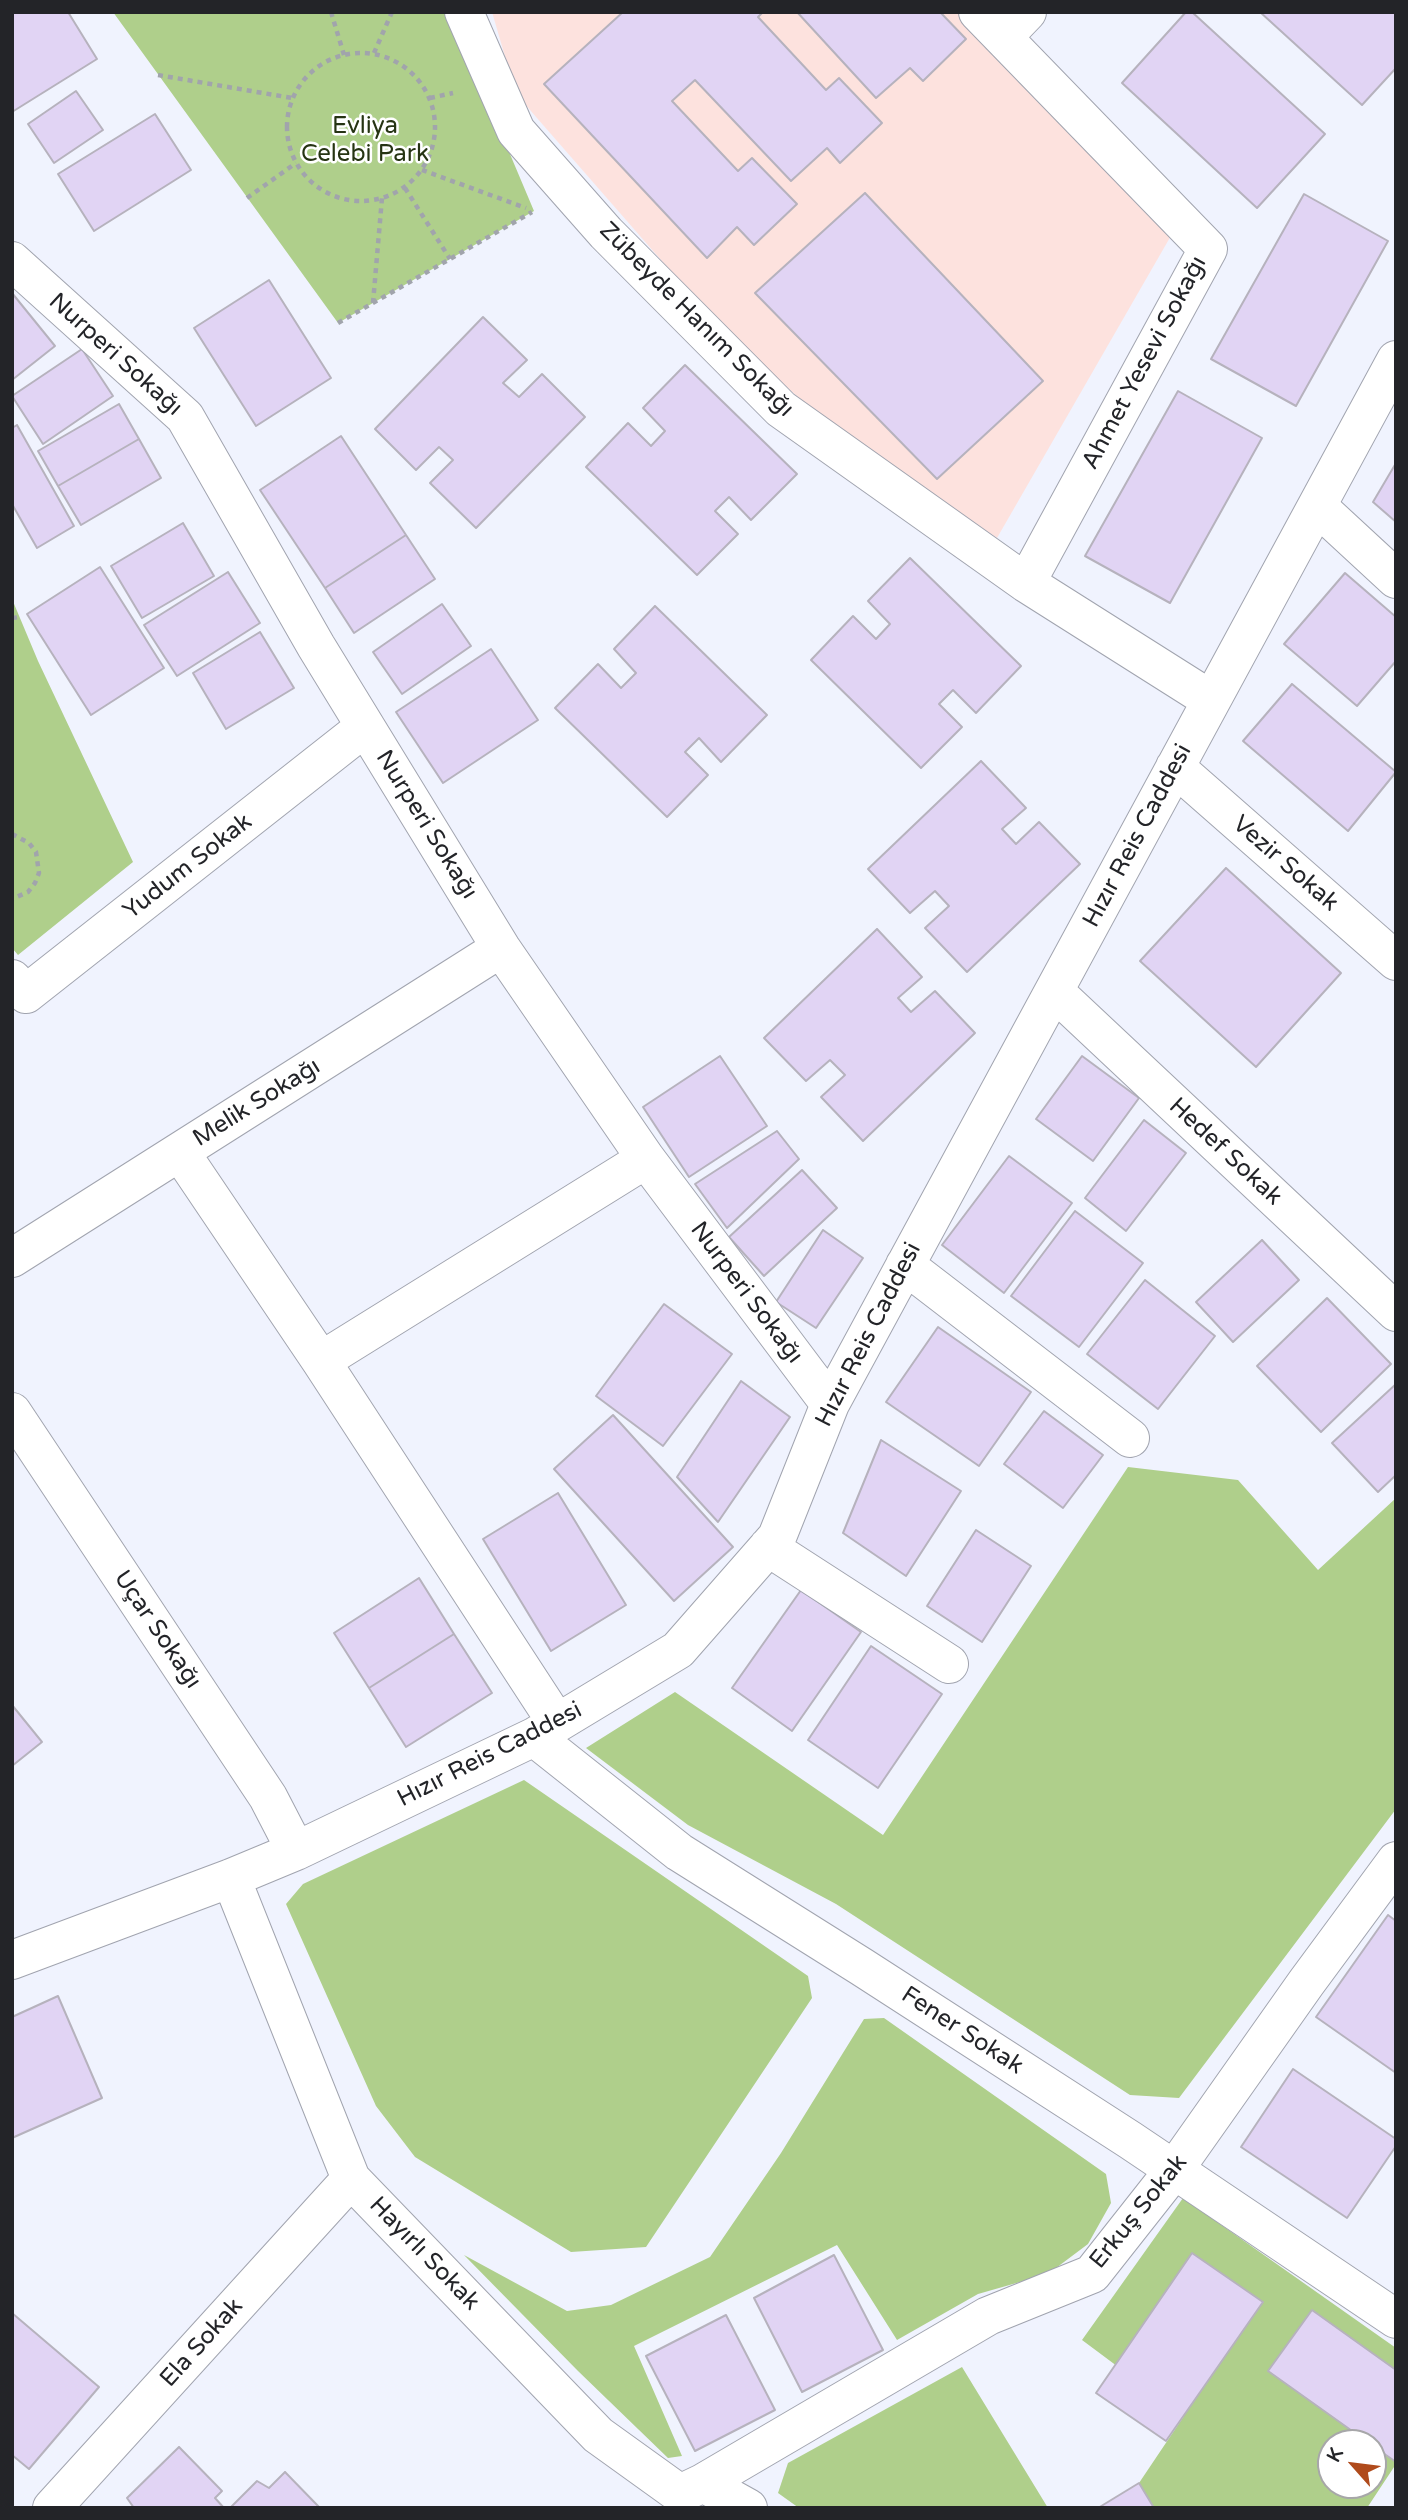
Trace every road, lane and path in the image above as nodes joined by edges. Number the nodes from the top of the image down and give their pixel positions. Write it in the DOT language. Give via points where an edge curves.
graph roads {
  1 [pos="331,12"];
  2 [pos="392,12"];
  3 [pos="464,12"];
  4 [pos="1003,20"];
  5 [pos="374,53"];
  6 [pos="344,55"];
  7 [pos="158,75"];
  8 [pos="292,98"];
  9 [pos="296,163"];
  10 [pos="422,170"];
  11 [pos="405,188"];
  12 [pos="247,198"];
  13 [pos="382,198"];
  14 [pos="528,198"];
  15 [pos="534,211"];
  16 [pos="450,259"];
  17 [pos="12,261"];
  18 [pos="373,303"];
  19 [pos="338,323"];
  20 [pos="1392,378"];
  21 [pos="1317,506"];
  22 [pos="1396,579"];
  23 [pos="1026,583"];
  24 [pos="20,617"];
  25 [pos="12,618"];
  26 [pos="1212,700"];
  27 [pos="365,727"];
  28 [pos="1175,767"];
  29 [pos="12,834"];
  30 [pos="12,899"];
  31 [pos="501,948"];
  32 [pos="1396,961"];
  33 [pos="12,979"];
  34 [pos="1054,991"];
  35 [pos="180,1153"];
  36 [pos="646,1159"];
  37 [pos="12,1258"];
  38 [pos="905,1265"];
  39 [pos="1396,1312"];
  40 [pos="321,1361"];
  41 [pos="830,1404"];
  42 [pos="12,1412"];
  43 [pos="1130,1438"];
  44 [pos="768,1547"];
  45 [pos="949,1664"];
  46 [pos="546,1730"];
  47 [pos="296,1851"];
  48 [pos="1396,1861"];
  49 [pos="231,1878"];
  50 [pos="12,1960"];
  51 [pos="1174,2170"];
  52 [pos="351,2179"];
  53 [pos="1396,2319"];
  54 [pos="703,2483"];
  55 [pos="52,2508"];
  56 [pos="748,2508"];
  1 -- 6 [label="path"];
  2 -- 5 [label="path"];
  3 -- 23 [label="street, Zübeyde Hanım Sokağı" via="516,131 606,233 781,409"];
  4 -- 23 [label="street, Ahmet Yesevi Sokağı" via="1208,248"];
  5 -- 6 [label="path"];
  5 -- 10 [label="path" via="397,61 417,77 430,98 436,122 433,147"];
  6 -- 8 [label="path" via="326,61 306,77"];
  7 -- 8 [label="path"];
  8 -- 9 [label="path" via="288,142"];
  9 -- 12 [label="path"];
  9 -- 13 [label="path" via="312,183 333,196 357,201"];
  10 -- 11 [label="path"];
  10 -- 15 [label="path"];
  11 -- 13 [label="path"];
  11 -- 16 [label="path"];
  13 -- 18 [label="path"];
  14 -- 15 [label="path"];
  15 -- 16 [label="path"];
  16 -- 18 [label="path"];
  17 -- 27 [label="street, Nurperi Sokağı" via="185,417"];
  18 -- 19 [label="path"];
  20 -- 21 [label="street, Hızır Reis Caddesi"];
  21 -- 22 [label="street"];
  21 -- 26 [label="street, Hızır Reis Caddesi"];
  23 -- 26 [label="street, Zübeyde Hanım Sokağı"];
  24 -- 25 [label="path"];
  26 -- 28 [label="street, Hızır Reis Caddesi"];
  27 -- 31 [label="street, Nurperi Sokağı"];
  27 -- 33 [label="street, Yudum Sokak" via="26,994"];
  28 -- 32 [label="street, Vezir Sokak"];
  28 -- 34 [label="street, Hızır Reis Caddesi"];
  29 -- 30 [label="path" via="36,852 39,873 28,892"];
  31 -- 35 [label="street, Melik Sokağı"];
  31 -- 36 [label="street, Nurperi Sokağı"];
  34 -- 38 [label="street, Hızır Reis Caddesi"];
  34 -- 39 [label="street, Hedef Sokak"];
  35 -- 37 [label="street, Melik Sokağı"];
  35 -- 40 [label="street, Fener Sokak"];
  36 -- 40 [label="street"];
  36 -- 41 [label="street, Nurperi Sokağı"];
  38 -- 41 [label="street, Hızır Reis Caddesi"];
  38 -- 43 [label="street"];
  40 -- 46 [label="street, Fener Sokak"];
  41 -- 44 [label="street, Hızır Reis Caddesi" via="777,1537"];
  42 -- 47 [label="street, Uçar Sokağı" via="268,1797"];
  44 -- 45 [label="street"];
  44 -- 46 [label="street, Hızır Reis Caddesi" via="678,1650"];
  46 -- 47 [label="street, Hızır Reis Caddesi"];
  46 -- 51 [label="street, Fener Sokak" via="679,1852"];
  47 -- 49 [label="street, Hızır Reis Caddesi"];
  48 -- 51 [label="street, Erkuş Sokak"];
  49 -- 50 [label="street, Hızır Reis Caddesi"];
  49 -- 52 [label="street, Hayırlı Sokak"];
  51 -- 53 [label="street, Fener Sokak"];
  51 -- 54 [label="street, Erkuş Sokak" via="1092,2274 988,2316"];
  52 -- 54 [label="street, Hayırlı Sokak" via="598,2435 680,2494"];
  52 -- 55 [label="street, Ela Sokak"];
  54 -- 56 [label="street"];
}
